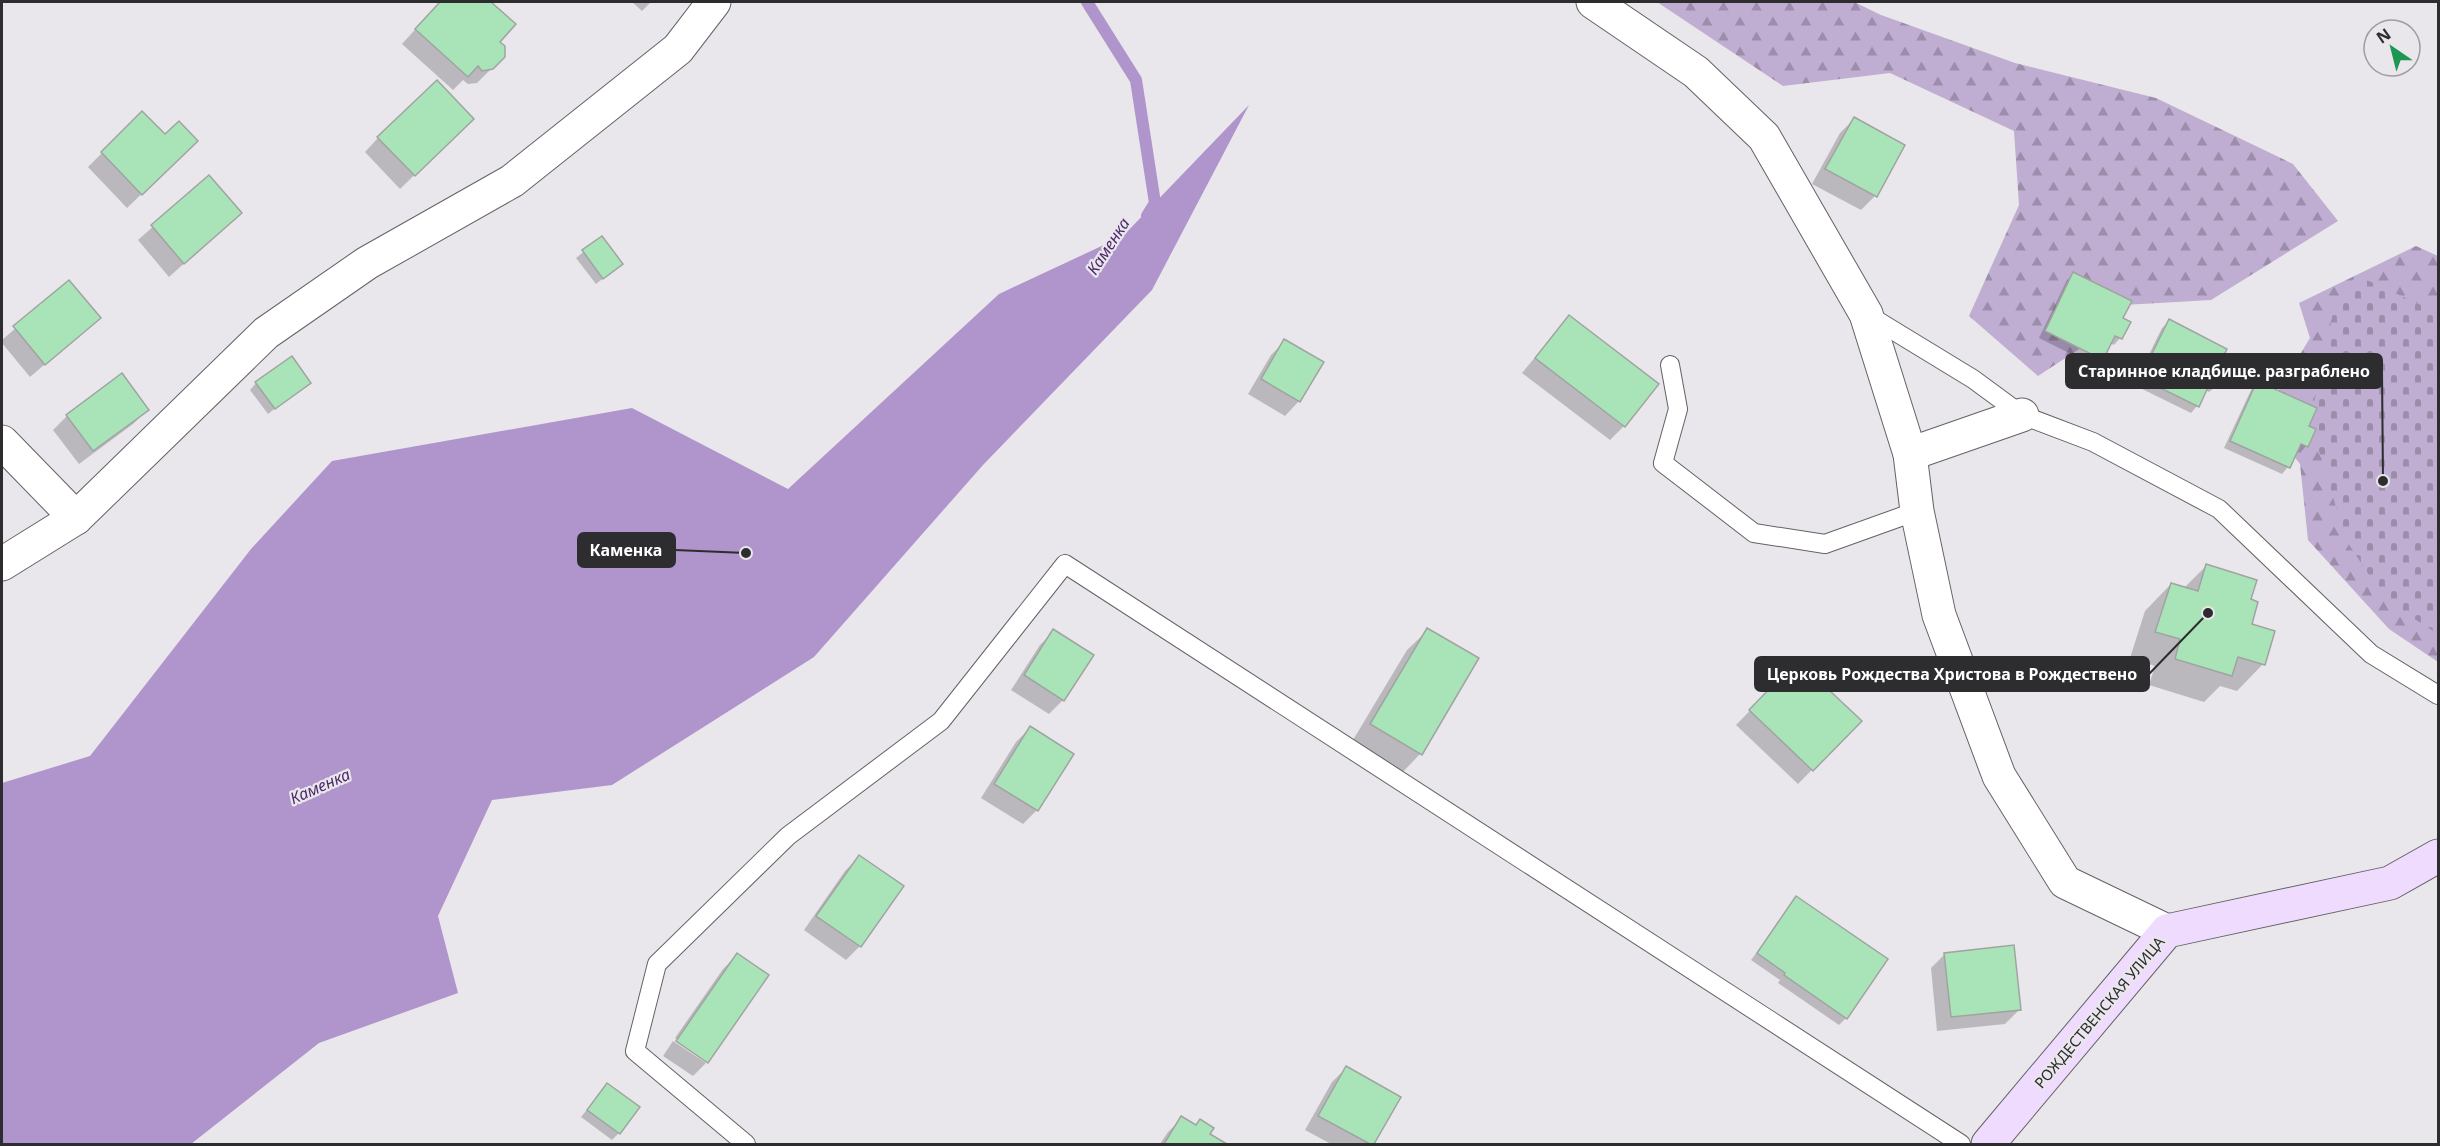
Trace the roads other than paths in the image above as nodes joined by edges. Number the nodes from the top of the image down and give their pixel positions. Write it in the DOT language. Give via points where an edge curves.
graph roads {
  1 [pos="714,2"];
  2 [pos="1593,2"];
  3 [pos="1866,314"];
  4 [pos="1670,365"];
  5 [pos="2022,415"];
  6 [pos="2,442"];
  7 [pos="1910,454"];
  8 [pos="1917,510"];
  9 [pos="76,518"];
  10 [pos="2,564"];
  11 [pos="2439,695"];
  12 [pos="2439,856"];
  13 [pos="2167,931"];
  14 [pos="746,1144"];
  15 [pos="1961,1144"];
  16 [pos="1988,1144"];
  1 -- 9 [label="street" via="678,49 512,181 367,263 266,333"];
  2 -- 3 [label="street" via="1696,72 1764,137"];
  3 -- 5 [label="lane" via="1973,379"];
  3 -- 7 [label="street"];
  4 -- 8 [label="lane" via="1678,409 1663,463 1754,533 1825,544"];
  5 -- 7 [label="street"];
  5 -- 11 [label="lane" via="2093,442 2219,509 2371,654"];
  6 -- 9 [label="street"];
  7 -- 8 [label="street"];
  8 -- 13 [label="street" via="1939,615 1999,776 2065,882"];
  9 -- 10 [label="street"];
  12 -- 13 [label="street, РОЖДЕСТВЕНСКАЯ УЛИЦА" via="2390,883"];
  13 -- 16 [label="street, РОЖДЕСТВЕНСКАЯ УЛИЦА"];
  14 -- 15 [label="lane" via="634,1051 657,964 788,836 941,721 1065,564"];
}
